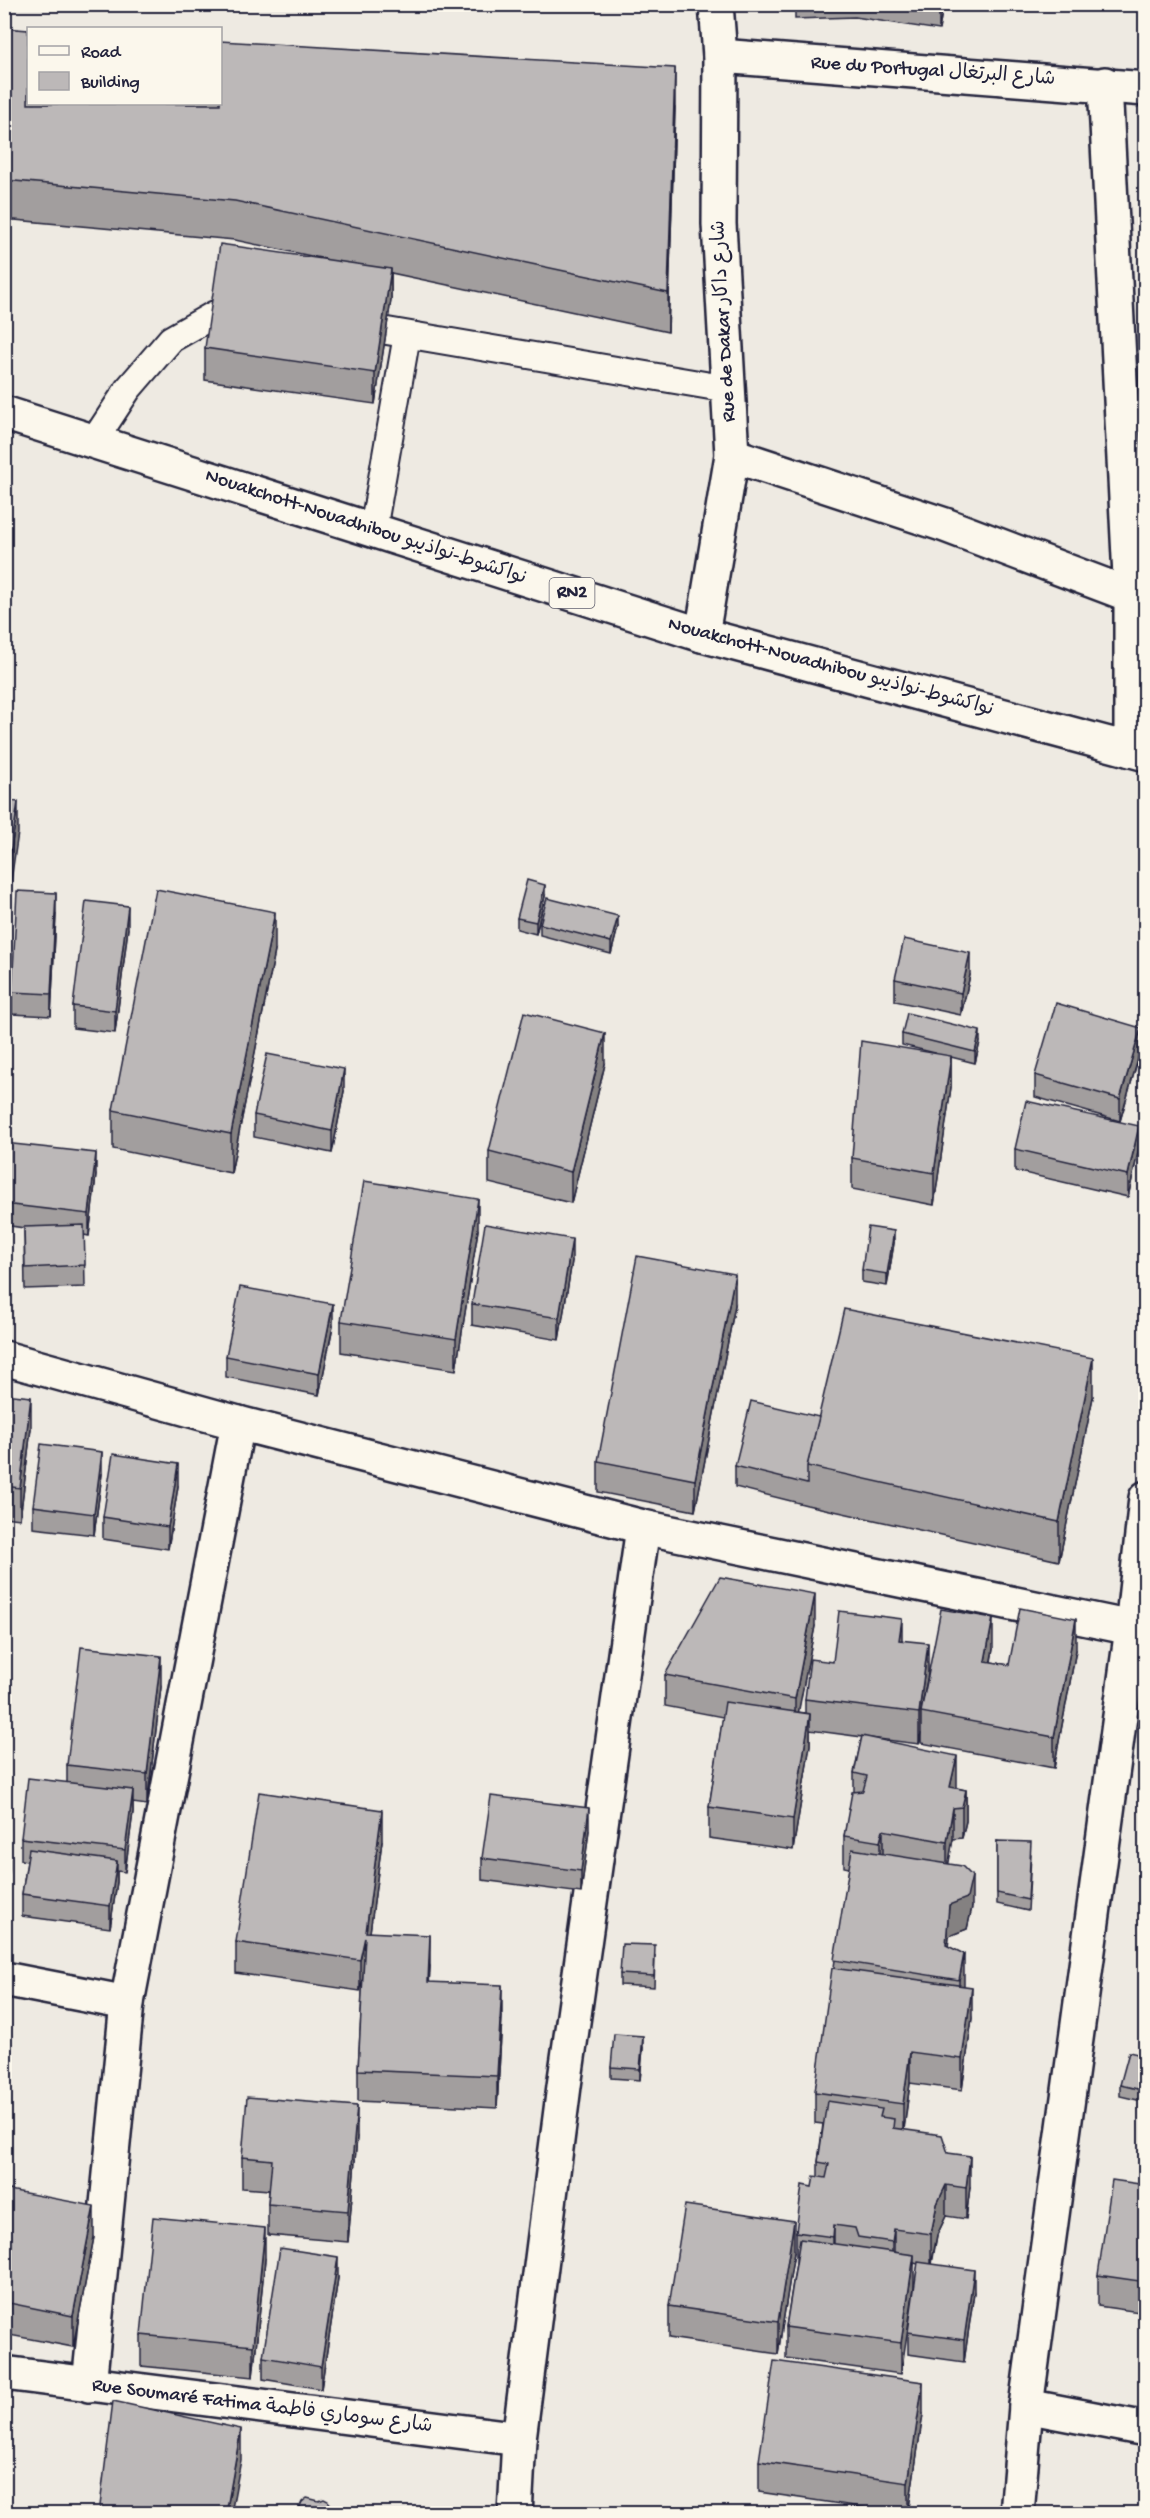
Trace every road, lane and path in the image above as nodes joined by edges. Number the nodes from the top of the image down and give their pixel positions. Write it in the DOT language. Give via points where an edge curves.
graph roads {
  1 [pos="716,4"];
  2 [pos="720,56"];
  3 [pos="1105,84"];
  4 [pos="1146,89"];
  5 [pos="215,314"];
  6 [pos="728,389"];
  7 [pos="4,413"];
  8 [pos="94,441"];
  9 [pos="732,455"];
  10 [pos="373,530"];
  11 [pos="1138,599"];
  12 [pos="702,635"];
  13 [pos="1138,752"];
  14 [pos="4,1358"];
  15 [pos="238,1423"];
  16 [pos="1146,1498"];
  17 [pos="643,1527"];
  18 [pos="1139,1629"];
  19 [pos="4,1979"];
  20 [pos="127,2003"];
  21 [pos="4,2373"];
  22 [pos="89,2385"];
  23 [pos="1026,2406"];
  24 [pos="1146,2429"];
  25 [pos="519,2439"];
  26 [pos="515,2514"];
  27 [pos="1017,2514"];
  1 -- 2 [label="main road, Rue de Dakar شارع داكار"];
  2 -- 3 [label="main road, Rue du Portugal شارع البرتغال"];
  2 -- 6 [label="main road, Rue de Dakar شارع داكار" via="719,224"];
  3 -- 4 [label="main road, Rue du Portugal شارع البرتغال"];
  3 -- 11 [label="main road"];
  5 -- 8 [label="lane" via="171,339 128,389"];
  6 -- 9 [label="main road, Rue de Dakar شارع داكار"];
  6 -- 10 [label="lane" via="397,333"];
  7 -- 8 [label="main road, Nouakchott-Nouadhibou نواكشوط-نواذيبو / RN2"];
  8 -- 10 [label="main road, Nouakchott-Nouadhibou نواكشوط-نواذيبو / RN2"];
  9 -- 11 [label="main road" via="945,525"];
  9 -- 12 [label="main road, Rue de Dakar شارع داكار"];
  10 -- 12 [label="main road, Nouakchott-Nouadhibou نواكشوط-نواذيبو / RN2"];
  11 -- 13 [label="main road"];
  12 -- 13 [label="main road, Nouakchott-Nouadhibou نواكشوط-نواذيبو / RN2"];
  14 -- 15 [label="main road"];
  15 -- 17 [label="main road"];
  15 -- 20 [label="main road"];
  16 -- 18 [label="main road"];
  17 -- 18 [label="main road"];
  17 -- 25 [label="main road"];
  18 -- 23 [label="main road"];
  19 -- 20 [label="main road"];
  20 -- 22 [label="main road"];
  21 -- 22 [label="main road, Rue Soumaré Fatima شارع سوماري فاطمة"];
  22 -- 25 [label="main road, Rue Soumaré Fatima شارع سوماري فاطمة"];
  23 -- 24 [label="main road"];
  23 -- 27 [label="main road"];
  25 -- 26 [label="main road"];
}
